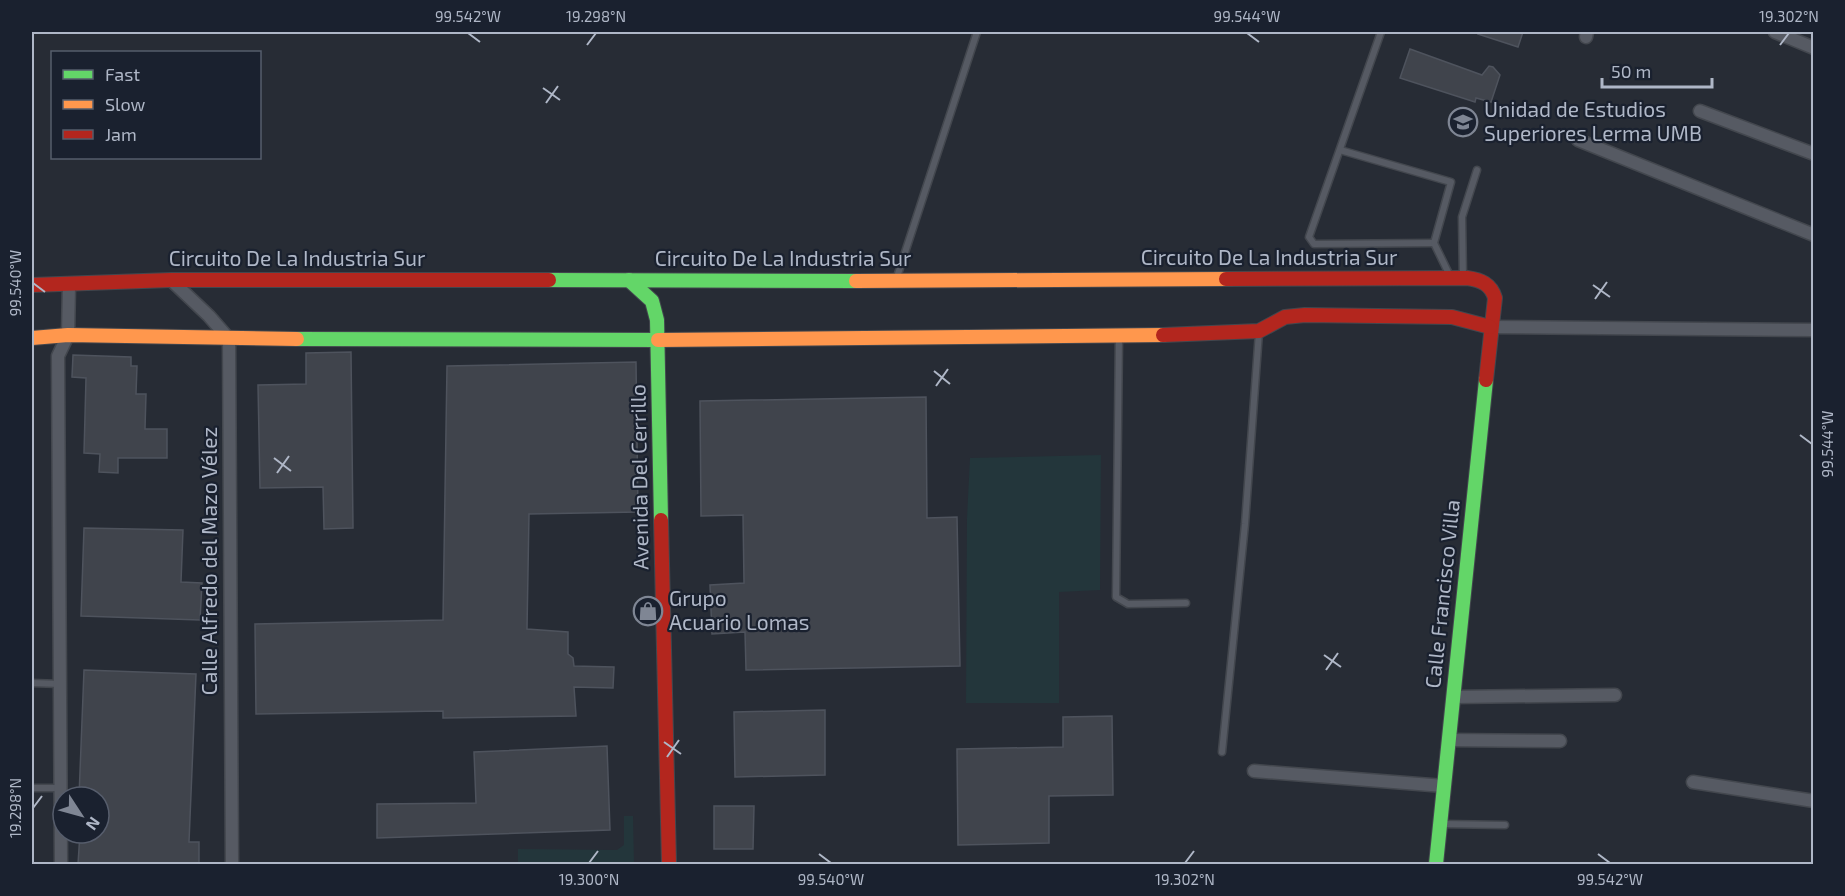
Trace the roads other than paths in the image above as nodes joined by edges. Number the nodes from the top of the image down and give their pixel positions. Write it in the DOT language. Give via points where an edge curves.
graph roads {
  1 [pos="977,32"];
  2 [pos="1381,32"];
  3 [pos="1775,32"];
  4 [pos="1814,48"];
  5 [pos="1700,111"];
  6 [pos="1578,140"];
  7 [pos="1340,150"];
  8 [pos="1814,154"];
  9 [pos="1477,170"];
  10 [pos="1814,235"];
  11 [pos="1434,243"];
  12 [pos="1457,278"];
  13 [pos="171,280"];
  14 [pos="629,280"];
  15 [pos="896,281"];
  16 [pos="32,285"];
  17 [pos="69,285"];
  18 [pos="1490,327"];
  19 [pos="1814,330"];
  20 [pos="1259,331"];
  21 [pos="68,335"];
  22 [pos="1119,336"];
  23 [pos="32,338"];
  24 [pos="229,339"];
  25 [pos="658,340"];
  26 [pos="1186,603"];
  27 [pos="32,683"];
  28 [pos="61,684"];
  29 [pos="1615,695"];
  30 [pos="1454,697"];
  31 [pos="1449,740"];
  32 [pos="1560,741"];
  33 [pos="1222,752"];
  34 [pos="1254,771"];
  35 [pos="1693,782"];
  36 [pos="62,785"];
  37 [pos="1444,786"];
  38 [pos="32,788"];
  39 [pos="51,788"];
  40 [pos="1814,801"];
  41 [pos="1440,824"];
  42 [pos="1505,825"];
  43 [pos="61,845"];
  44 [pos="61,864"];
  45 [pos="232,864"];
  46 [pos="669,864"];
  47 [pos="1436,864"];
  1 -- 15 [label="lane"];
  2 -- 7 [label="lane"];
  3 -- 4 [label="street"];
  5 -- 8 [label="street"];
  6 -- 10 [label="street"];
  7 -- 11 [label="lane" via="1450,181"];
  7 -- 11 [label="lane" via="1309,237 1311,241"];
  9 -- 12 [label="lane" via="1462,217"];
  11 -- 12 [label="lane"];
  12 -- 15 [label="main road, Circuito De La Industria Sur"];
  12 -- 18 [label="main road, Circuito De La Industria Sur" via="1478,279 1491,287 1495,298"];
  13 -- 14 [label="main road, Circuito De La Industria Sur"];
  13 -- 17 [label="main road, Circuito De La Industria Sur"];
  13 -- 24 [label="street"];
  14 -- 15 [label="main road, Circuito De La Industria Sur"];
  14 -- 25 [label="main road, Avenida Del Cerrillo" via="652,301"];
  16 -- 17 [label="main road, Circuito De La Industria Sur"];
  17 -- 21 [label="street"];
  18 -- 19 [label="street"];
  18 -- 20 [label="main road" via="1452,317 1305,315 1285,317"];
  18 -- 30 [label="main road, Calle Francisco Villa"];
  20 -- 22 [label="main road"];
  20 -- 33 [label="lane"];
  21 -- 23 [label="main road"];
  21 -- 24 [label="main road"];
  21 -- 28 [label="street" via="58,356"];
  22 -- 25 [label="main road"];
  22 -- 26 [label="lane" via="1116,597 1128,604"];
  24 -- 25 [label="main road"];
  24 -- 45 [label="street, Calle Alfredo del Mazo Vélez"];
  25 -- 46 [label="main road, Avenida Del Cerrillo"];
  27 -- 28 [label="lane"];
  28 -- 36 [label="street"];
  29 -- 30 [label="street"];
  30 -- 31 [label="main road, Calle Francisco Villa"];
  31 -- 32 [label="street"];
  31 -- 37 [label="main road, Calle Francisco Villa"];
  34 -- 37 [label="street"];
  35 -- 40 [label="street"];
  37 -- 41 [label="main road, Calle Francisco Villa"];
  38 -- 39 [label="lane"];
  41 -- 42 [label="lane"];
  41 -- 47 [label="main road, Calle Francisco Villa"];
  43 -- 44 [label="street"];
}
